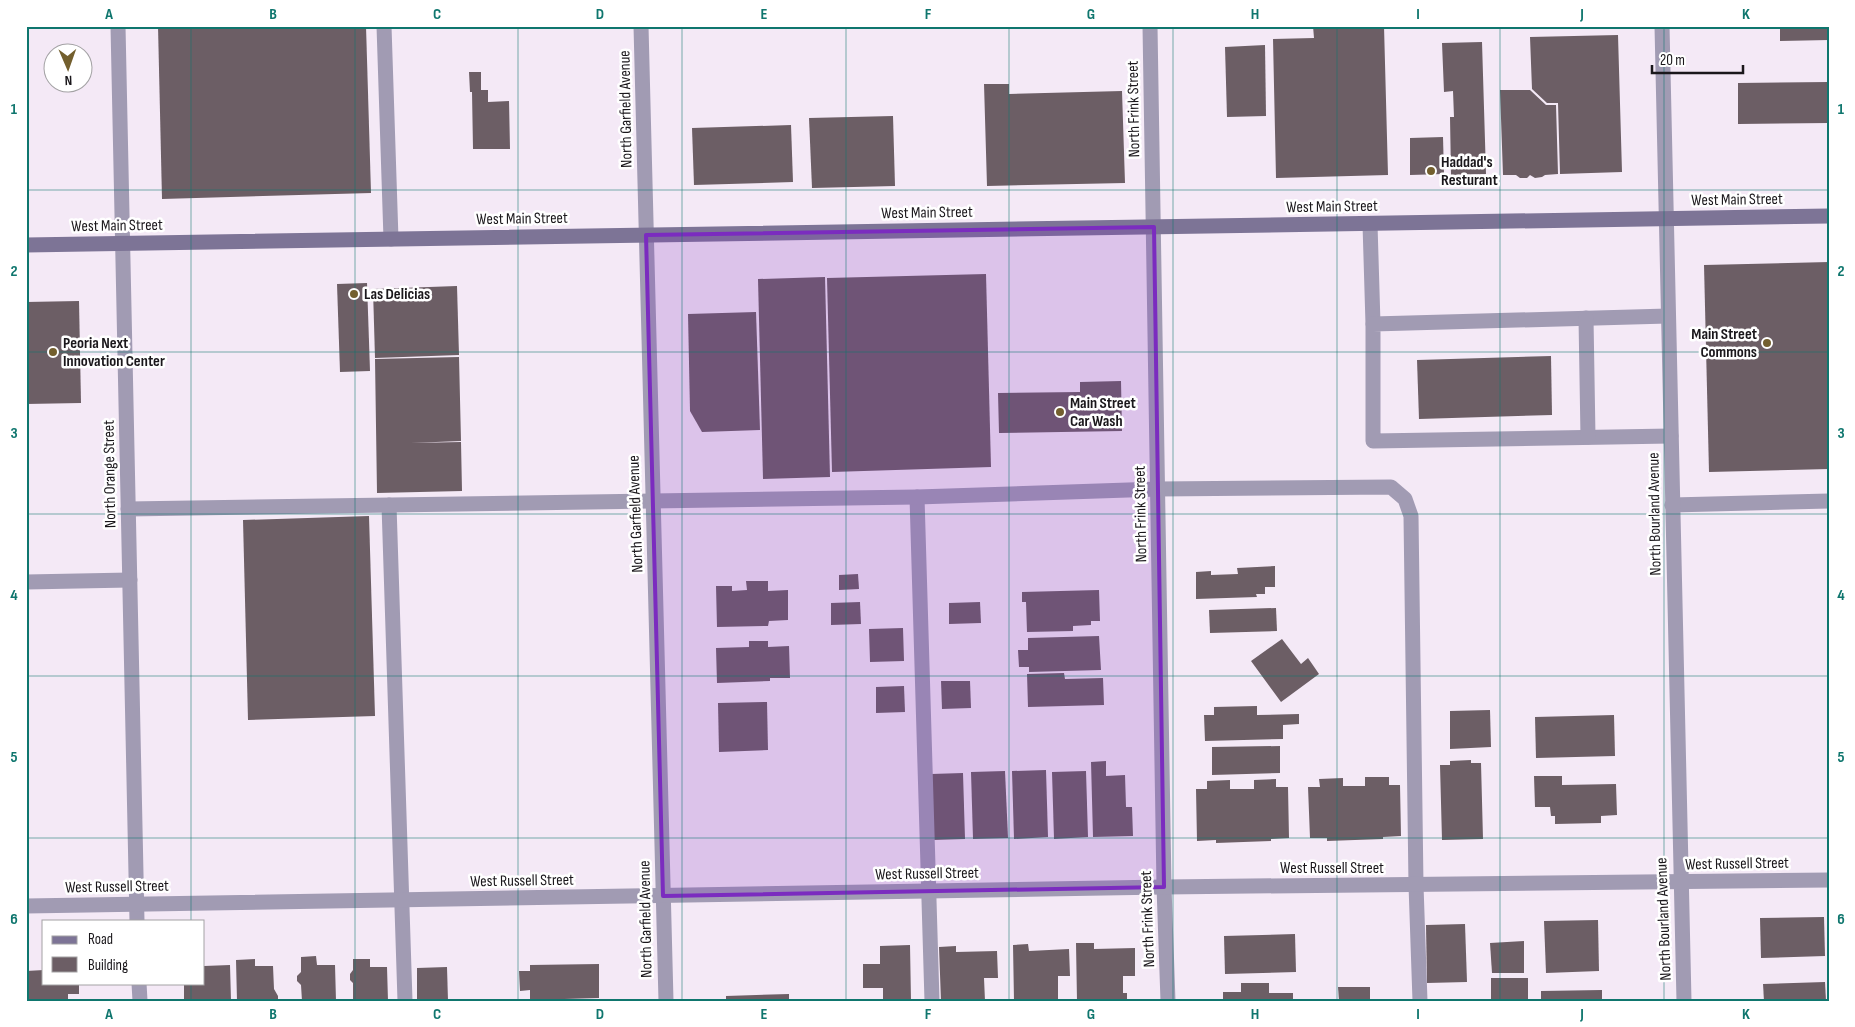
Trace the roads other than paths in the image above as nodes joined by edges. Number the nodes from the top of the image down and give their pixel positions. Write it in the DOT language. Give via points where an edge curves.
graph roads {
  1 [pos="118,26"];
  2 [pos="384,26"];
  3 [pos="641,26"];
  4 [pos="1150,26"];
  5 [pos="1662,26"];
  6 [pos="1829,216"];
  7 [pos="1665,219"];
  8 [pos="1370,224"];
  9 [pos="1154,228"];
  10 [pos="646,234"];
  11 [pos="391,239"];
  12 [pos="123,243"];
  13 [pos="26,244"];
  14 [pos="1668,316"];
  15 [pos="1586,318"];
  16 [pos="1373,324"];
  17 [pos="1671,436"];
  18 [pos="1588,437"];
  19 [pos="1158,489"];
  20 [pos="917,497"];
  21 [pos="653,501"];
  22 [pos="1829,501"];
  23 [pos="389,505"];
  24 [pos="1672,505"];
  25 [pos="128,509"];
  26 [pos="130,580"];
  27 [pos="26,582"];
  28 [pos="1829,880"];
  29 [pos="1681,882"];
  30 [pos="1416,885"];
  31 [pos="1164,887"];
  32 [pos="928,891"];
  33 [pos="663,896"];
  34 [pos="402,900"];
  35 [pos="137,904"];
  36 [pos="26,906"];
  37 [pos="137,920"];
  38 [pos="139,984"];
  39 [pos="140,1001"];
  40 [pos="405,1001"];
  41 [pos="666,1001"];
  42 [pos="932,1001"];
  43 [pos="1168,1001"];
  44 [pos="1420,1001"];
  45 [pos="1684,1001"];
  1 -- 12 [label="street, North Orange Street"];
  2 -- 11 [label="street"];
  3 -- 10 [label="street, North Garfield Avenue"];
  4 -- 9 [label="street, North Frink Street"];
  5 -- 7 [label="street, North Bourland Avenue"];
  6 -- 7 [label="main road, West Main Street"];
  7 -- 8 [label="main road, West Main Street"];
  7 -- 14 [label="street, North Bourland Avenue"];
  8 -- 9 [label="main road, West Main Street"];
  8 -- 16 [label="street"];
  9 -- 10 [label="main road, West Main Street"];
  9 -- 19 [label="street, North Frink Street"];
  10 -- 11 [label="main road, West Main Street"];
  10 -- 21 [label="street, North Garfield Avenue"];
  11 -- 12 [label="main road, West Main Street"];
  12 -- 13 [label="main road, West Main Street"];
  12 -- 25 [label="street, North Orange Street"];
  14 -- 15 [label="street"];
  14 -- 17 [label="street, North Bourland Avenue"];
  15 -- 16 [label="street"];
  15 -- 18 [label="street"];
  16 -- 18 [label="street" via="1373,441"];
  17 -- 18 [label="street"];
  17 -- 24 [label="street, North Bourland Avenue"];
  19 -- 20 [label="street"];
  19 -- 30 [label="street" via="1391,487 1405,499 1411,516"];
  19 -- 31 [label="street, North Frink Street"];
  20 -- 21 [label="street"];
  20 -- 32 [label="street"];
  21 -- 23 [label="street"];
  21 -- 33 [label="street, North Garfield Avenue"];
  22 -- 24 [label="street"];
  23 -- 25 [label="street"];
  23 -- 34 [label="street"];
  24 -- 29 [label="street, North Bourland Avenue"];
  25 -- 26 [label="street, North Orange Street"];
  26 -- 27 [label="street"];
  26 -- 35 [label="street, North Orange Street"];
  28 -- 29 [label="street, West Russell Street"];
  29 -- 30 [label="street, West Russell Street"];
  29 -- 45 [label="street, North Bourland Avenue"];
  30 -- 31 [label="street, West Russell Street"];
  30 -- 44 [label="street"];
  31 -- 32 [label="street, West Russell Street"];
  31 -- 43 [label="street, North Frink Street"];
  32 -- 33 [label="street, West Russell Street"];
  32 -- 42 [label="street"];
  33 -- 34 [label="street, West Russell Street"];
  33 -- 41 [label="street, North Garfield Avenue"];
  34 -- 35 [label="street, West Russell Street"];
  34 -- 40 [label="street"];
  35 -- 36 [label="street, West Russell Street"];
  35 -- 37 [label="street, North Orange Street"];
  38 -- 39 [label="street"];
}
